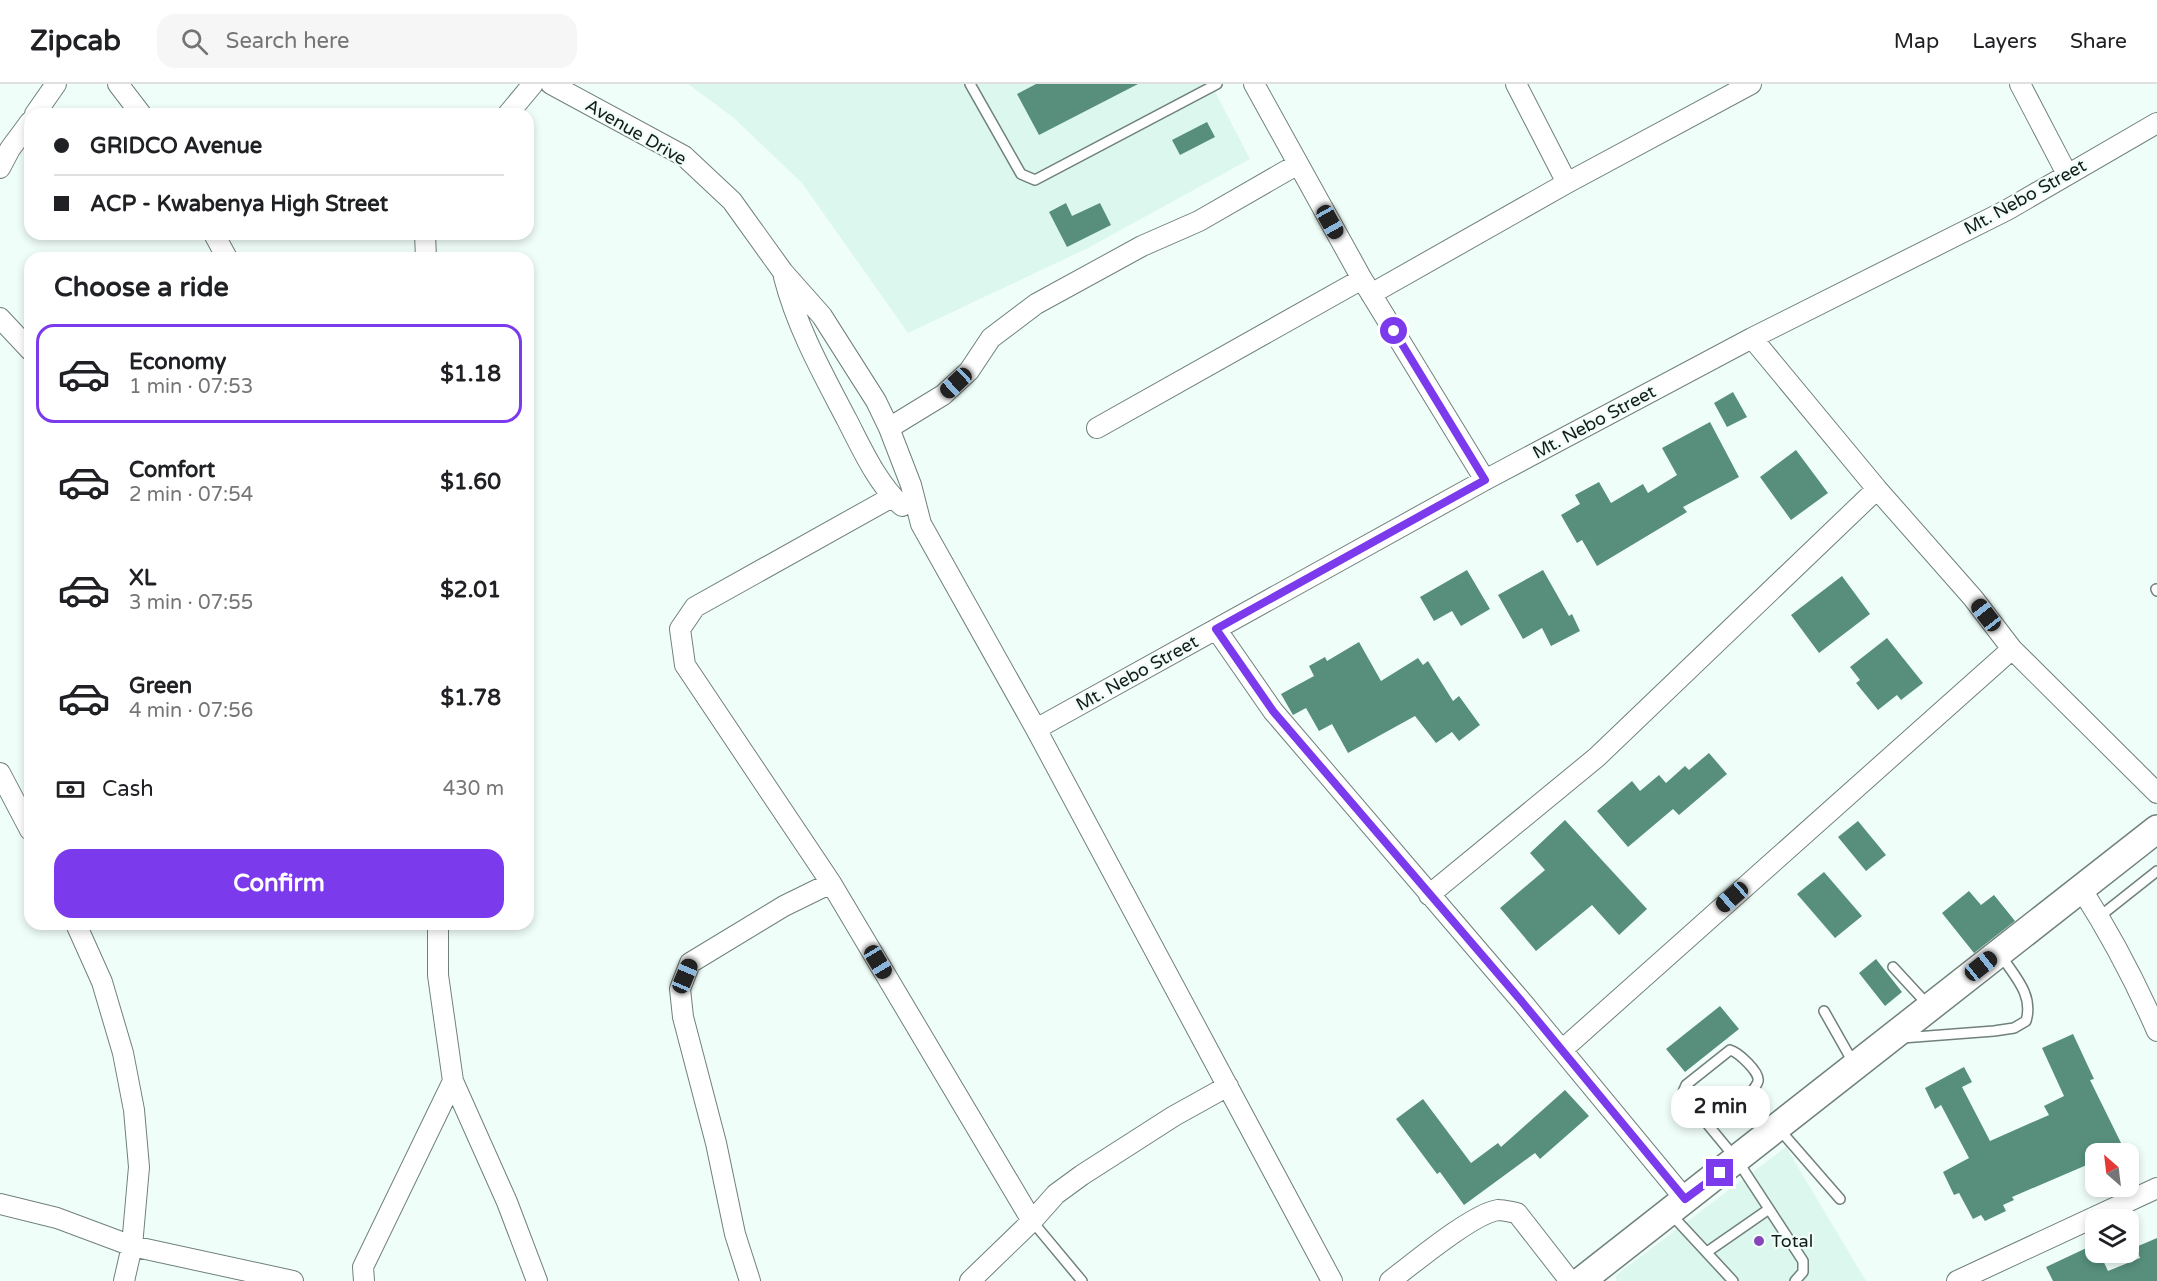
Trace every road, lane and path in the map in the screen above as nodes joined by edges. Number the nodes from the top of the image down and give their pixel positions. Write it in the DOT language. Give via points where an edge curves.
graph roads {
  1 [pos="56,84"];
  2 [pos="118,84"];
  3 [pos="533,84"];
  4 [pos="551,84"];
  5 [pos="970,84"];
  6 [pos="1217,84"];
  7 [pos="1254,84"];
  8 [pos="1516,84"];
  9 [pos="1751,84"];
  10 [pos="2020,84"];
  11 [pos="39,108"];
  12 [pos="136,108"];
  13 [pos="513,108"];
  14 [pos="2157,123"];
  15 [pos="24,130"];
  16 [pos="1298,164"];
  17 [pos="0,168"];
  18 [pos="2067,174"];
  19 [pos="1567,183"];
  20 [pos="783,272"];
  21 [pos="1367,287"];
  22 [pos="0,318"];
  23 [pos="1752,338"];
  24 [pos="24,344"];
  25 [pos="890,428"];
  26 [pos="1097,428"];
  27 [pos="1485,480"];
  28 [pos="1877,489"];
  29 [pos="892,497"];
  30 [pos="921,524"];
  31 [pos="1216,629"];
  32 [pos="2012,649"];
  33 [pos="1036,729"];
  34 [pos="0,773"];
  35 [pos="2157,793"];
  36 [pos="24,819"];
  37 [pos="2157,829"];
  38 [pos="2157,871"];
  39 [pos="831,883"];
  40 [pos="2082,890"];
  41 [pos="1429,895"];
  42 [pos="2099,917"];
  43 [pos="79,930"];
  44 [pos="438,930"];
  45 [pos="1998,952"];
  46 [pos="1893,967"];
  47 [pos="1930,1007"];
  48 [pos="1824,1011"];
  49 [pos="2157,1032"];
  50 [pos="1889,1039"];
  51 [pos="1562,1050"];
  52 [pos="1855,1066"];
  53 [pos="453,1081"];
  54 [pos="1228,1086"];
  55 [pos="1710,1125"];
  56 [pos="1778,1127"];
  57 [pos="1737,1160"];
  58 [pos="2157,1188"];
  59 [pos="1840,1199"];
  60 [pos="0,1204"];
  61 [pos="1677,1205"];
  62 [pos="1769,1209"];
  63 [pos="1032,1221"];
  64 [pos="132,1245"];
  65 [pos="1707,1252"];
  66 [pos="1586,1278"];
  67 [pos="124,1281"];
  68 [pos="294,1281"];
  69 [pos="364,1281"];
  70 [pos="537,1281"];
  71 [pos="750,1281"];
  72 [pos="970,1281"];
  73 [pos="1082,1281"];
  74 [pos="1332,1281"];
  75 [pos="1390,1281"];
  76 [pos="1733,1281"];
  77 [pos="1795,1281"];
  78 [pos="1957,1281"];
  1 -- 11 [label="street"];
  2 -- 12 [label="street"];
  3 -- 13 [label="street"];
  4 -- 20 [label="street, Avenue Drive" via="684,156 732,201"];
  5 -- 6 [label="lane" via="1021,174 1035,180"];
  7 -- 16 [label="street"];
  8 -- 19 [label="street"];
  9 -- 19 [label="street"];
  10 -- 18 [label="street"];
  14 -- 18 [label="street, Mt. Nebo Street"];
  15 -- 17 [label="street"];
  16 -- 21 [label="street"];
  16 -- 25 [label="street" via="1199,221 1142,246 1036,304 991,338 969,371 943,395"];
  18 -- 23 [label="street, Mt. Nebo Street" via="2007,210"];
  19 -- 21 [label="street"];
  20 -- 25 [label="street" via="822,316"];
  20 -- 29 [label="street" via="811,352"];
  21 -- 26 [label="street"];
  21 -- 27 [label="street"];
  22 -- 24 [label="street"];
  23 -- 27 [label="street, Mt. Nebo Street"];
  23 -- 28 [label="street"];
  25 -- 30 [label="street"];
  27 -- 31 [label="street, Mt. Nebo Street"];
  28 -- 32 [label="street" via="1973,598"];
  28 -- 41 [label="street" via="1597,757"];
  29 -- 30 [label="street"];
  29 -- 39 [label="street" via="695,607 680,629 685,665"];
  30 -- 33 [label="street"];
  31 -- 33 [label="street, Mt. Nebo Street"];
  31 -- 41 [label="street" via="1273,711"];
  32 -- 35 [label="street"];
  32 -- 51 [label="street"];
  33 -- 54 [label="street"];
  34 -- 36 [label="street"];
  37 -- 40 [label="main road"];
  38 -- 42 [label="lane"];
  39 -- 63 [label="street"];
  39 -- 71 [label="street" via="784,906 690,963 680,989 683,1017 735,1234"];
  40 -- 42 [label="street"];
  40 -- 45 [label="main road"];
  41 -- 51 [label="street"];
  42 -- 49 [label="street"];
  43 -- 64 [label="street" via="102,982 123,1053 134,1110 138,1167"];
  44 -- 53 [label="street" via="438,975"];
  45 -- 47 [label="main road"];
  45 -- 50 [label="lane" via="2026,994 2030,1008 2026,1021 2004,1030"];
  46 -- 47 [label="lane"];
  47 -- 50 [label="main road"];
  48 -- 52 [label="lane"];
  50 -- 52 [label="main road"];
  51 -- 61 [label="street"];
  52 -- 56 [label="main road"];
  53 -- 69 [label="street" via="363,1267"];
  53 -- 70 [label="street"];
  54 -- 63 [label="street" via="1082,1175 1056,1194"];
  54 -- 74 [label="street"];
  55 -- 55 [label="lane" via="1685,1097 1684,1088 1730,1050 1735,1051 1758,1075 1758,1082 1754,1090"];
  55 -- 57 [label="lane"];
  56 -- 57 [label="main road"];
  56 -- 59 [label="lane"];
  57 -- 61 [label="main road"];
  57 -- 62 [label="lane"];
  58 -- 78 [label="street"];
  60 -- 64 [label="street" via="57,1218"];
  61 -- 65 [label="lane"];
  61 -- 66 [label="main road"];
  62 -- 65 [label="lane"];
  62 -- 77 [label="lane" via="1803,1261 1803,1272"];
  63 -- 72 [label="street"];
  63 -- 73 [label="lane"];
  64 -- 67 [label="street"];
  64 -- 68 [label="street"];
  65 -- 76 [label="lane"];
  66 -- 75 [label="street" via="1517,1213 1499,1210 1467,1224"];
}
